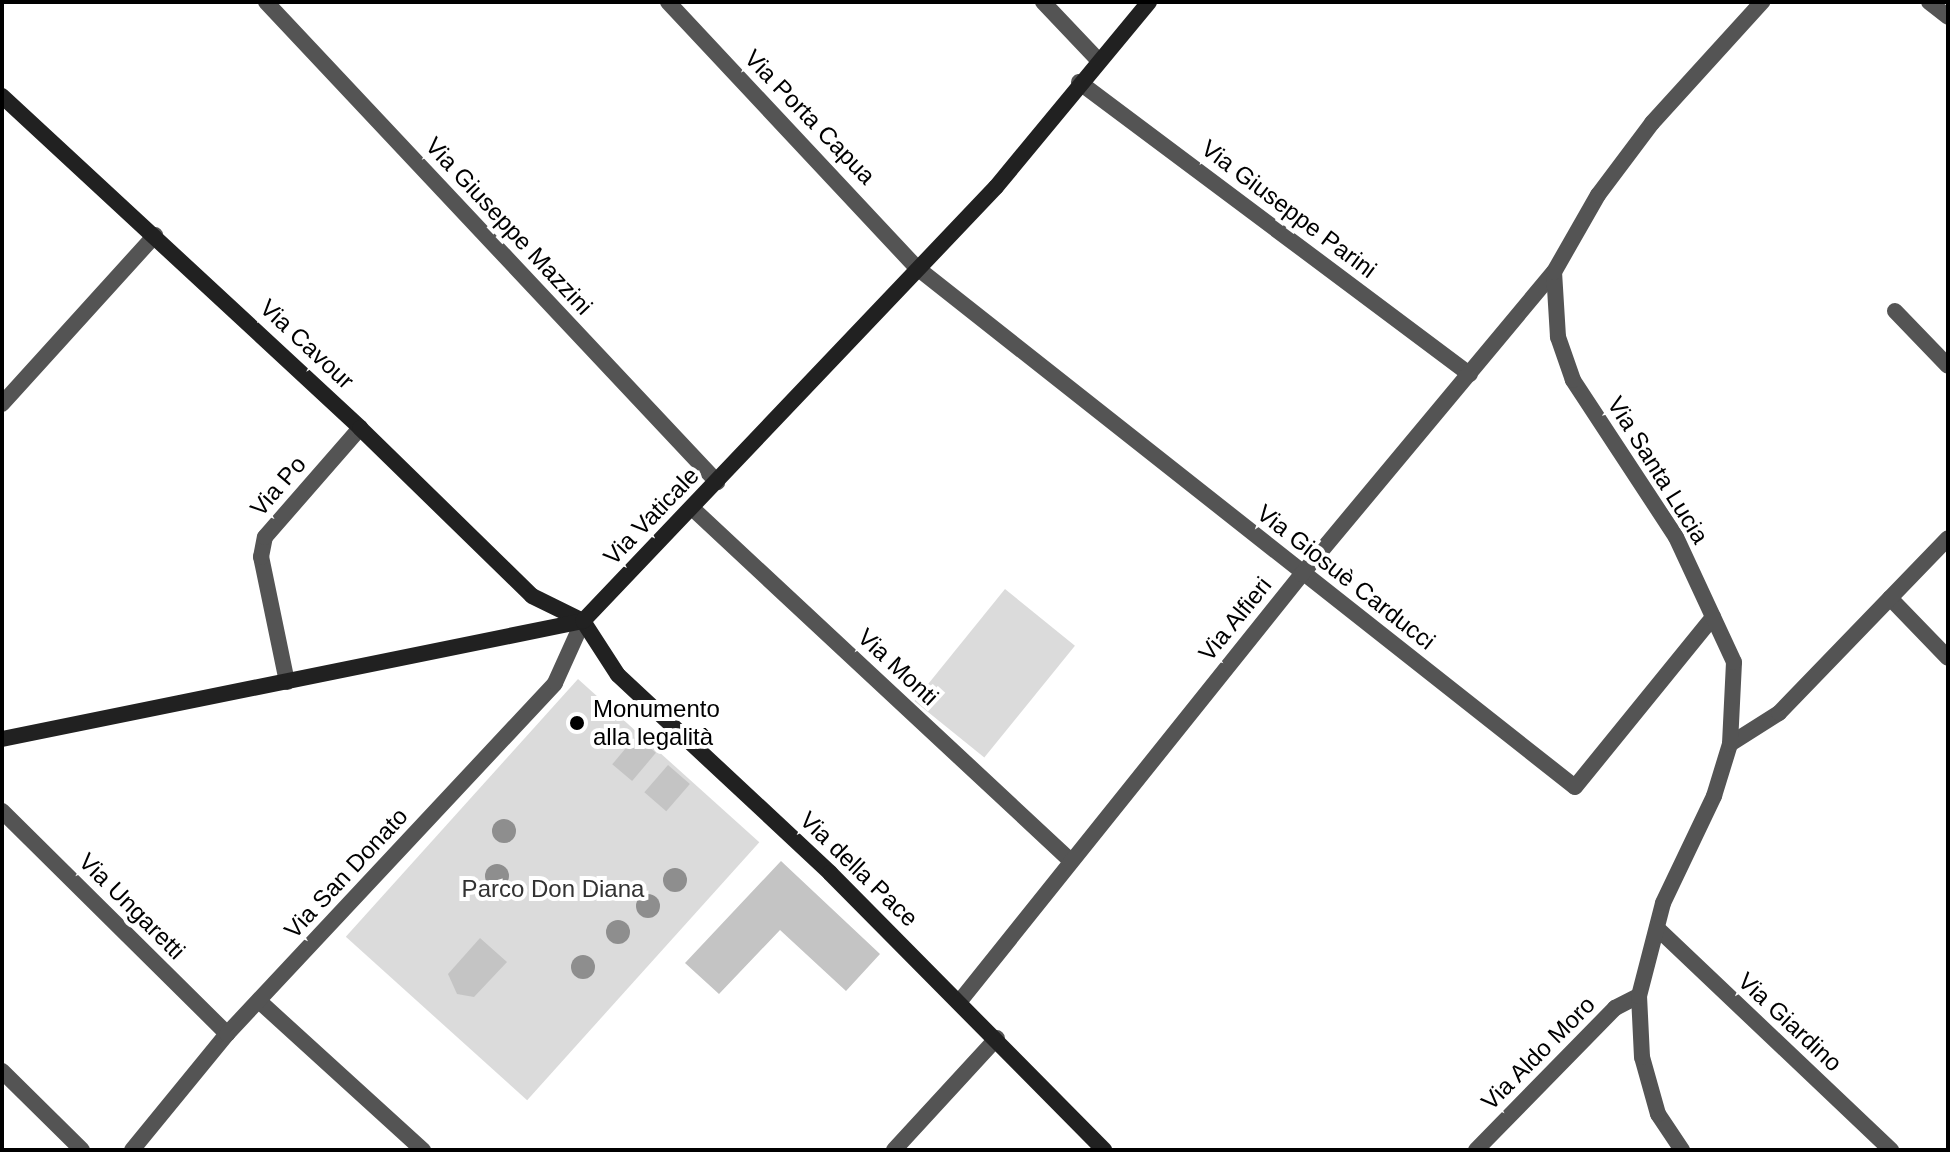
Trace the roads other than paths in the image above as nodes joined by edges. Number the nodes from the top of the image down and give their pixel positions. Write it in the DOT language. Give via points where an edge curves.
graph roads {
  1 [pos="266,2"];
  2 [pos="668,2"];
  3 [pos="1043,2"];
  4 [pos="1149,2"];
  5 [pos="1762,2"];
  6 [pos="1929,2"];
  7 [pos="1948,17"];
  8 [pos="1099,61"];
  9 [pos="1079,82"];
  10 [pos="2,96"];
  11 [pos="155,235"];
  12 [pos="916,267"];
  13 [pos="1554,272"];
  14 [pos="1895,311"];
  15 [pos="1948,366"];
  16 [pos="1470,374"];
  17 [pos="2,404"];
  18 [pos="360,428"];
  19 [pos="717,482"];
  20 [pos="692,508"];
  21 [pos="1948,538"];
  22 [pos="1302,574"];
  23 [pos="1890,598"];
  24 [pos="1713,617"];
  25 [pos="583,621"];
  26 [pos="1948,658"];
  27 [pos="287,682"];
  28 [pos="2,739"];
  29 [pos="1730,744"];
  30 [pos="2,811"];
  31 [pos="1071,861"];
  32 [pos="1657,928"];
  33 [pos="1639,996"];
  34 [pos="259,1001"];
  35 [pos="960,1001"];
  36 [pos="227,1034"];
  37 [pos="997,1038"];
  38 [pos="2,1071"];
  39 [pos="82,1150"];
  40 [pos="132,1150"];
  41 [pos="423,1150"];
  42 [pos="894,1150"];
  43 [pos="1104,1150"];
  44 [pos="1476,1150"];
  45 [pos="1682,1150"];
  46 [pos="1891,1150"];
  1 -- 19 [label="street, Via Giuseppe Mazzini"];
  2 -- 12 [label="street, Via Porta Capua"];
  3 -- 8 [label="street"];
  4 -- 8 [label="street, Via Vaticale"];
  5 -- 13 [label="street" via="1652,123 1598,195"];
  6 -- 7 [label="street"];
  8 -- 9 [label="street, Via Vaticale"];
  9 -- 12 [label="street, Via Vaticale" via="996,187"];
  9 -- 16 [label="street, Via Giuseppe Parini"];
  10 -- 11 [label="street, Via Cavour"];
  11 -- 17 [label="street"];
  11 -- 18 [label="street, Via Cavour"];
  12 -- 19 [label="street, Via Vaticale"];
  12 -- 22 [label="street, Via Giosuè Carducci"];
  13 -- 16 [label="street, Via Alfieri"];
  13 -- 24 [label="street, Via Santa Lucia" via="1558,337 1573,380 1676,537"];
  14 -- 15 [label="street"];
  16 -- 22 [label="street, Via Alfieri"];
  18 -- 25 [label="street, Via Cavour" via="532,596"];
  18 -- 27 [label="street, Via Po" via="265,537 261,557"];
  19 -- 20 [label="street, Via Vaticale"];
  20 -- 25 [label="street, Via Vaticale"];
  20 -- 31 [label="street, Via Monti"];
  21 -- 23 [label="street"];
  22 -- 24 [label="street, Via Giosuè Carducci" via="1575,787"];
  22 -- 31 [label="street, Via Alfieri"];
  23 -- 26 [label="street"];
  23 -- 29 [label="street" via="1779,713"];
  24 -- 29 [label="street, Via Santa Lucia" via="1734,662"];
  25 -- 27 [label="street"];
  25 -- 34 [label="street, Via San Donato" via="555,683"];
  25 -- 35 [label="street, Via della Pace" via="618,675"];
  27 -- 28 [label="street"];
  29 -- 32 [label="street, Via Santa Lucia" via="1714,796"];
  30 -- 36 [label="street, Via Ungaretti"];
  31 -- 35 [label="street, Via Alfieri"];
  32 -- 33 [label="street, Via Santa Lucia"];
  32 -- 46 [label="street, Via Giardino"];
  33 -- 44 [label="street, Via Aldo Moro" via="1615,1008"];
  33 -- 45 [label="street, Via Santa Lucia" via="1642,1057 1650,1086 1658,1114"];
  34 -- 36 [label="street, Via San Donato"];
  34 -- 41 [label="street"];
  35 -- 37 [label="street, Via della Pace"];
  36 -- 40 [label="street, Via San Donato"];
  37 -- 42 [label="street"];
  37 -- 43 [label="street, Via della Pace"];
  38 -- 39 [label="street"];
}
